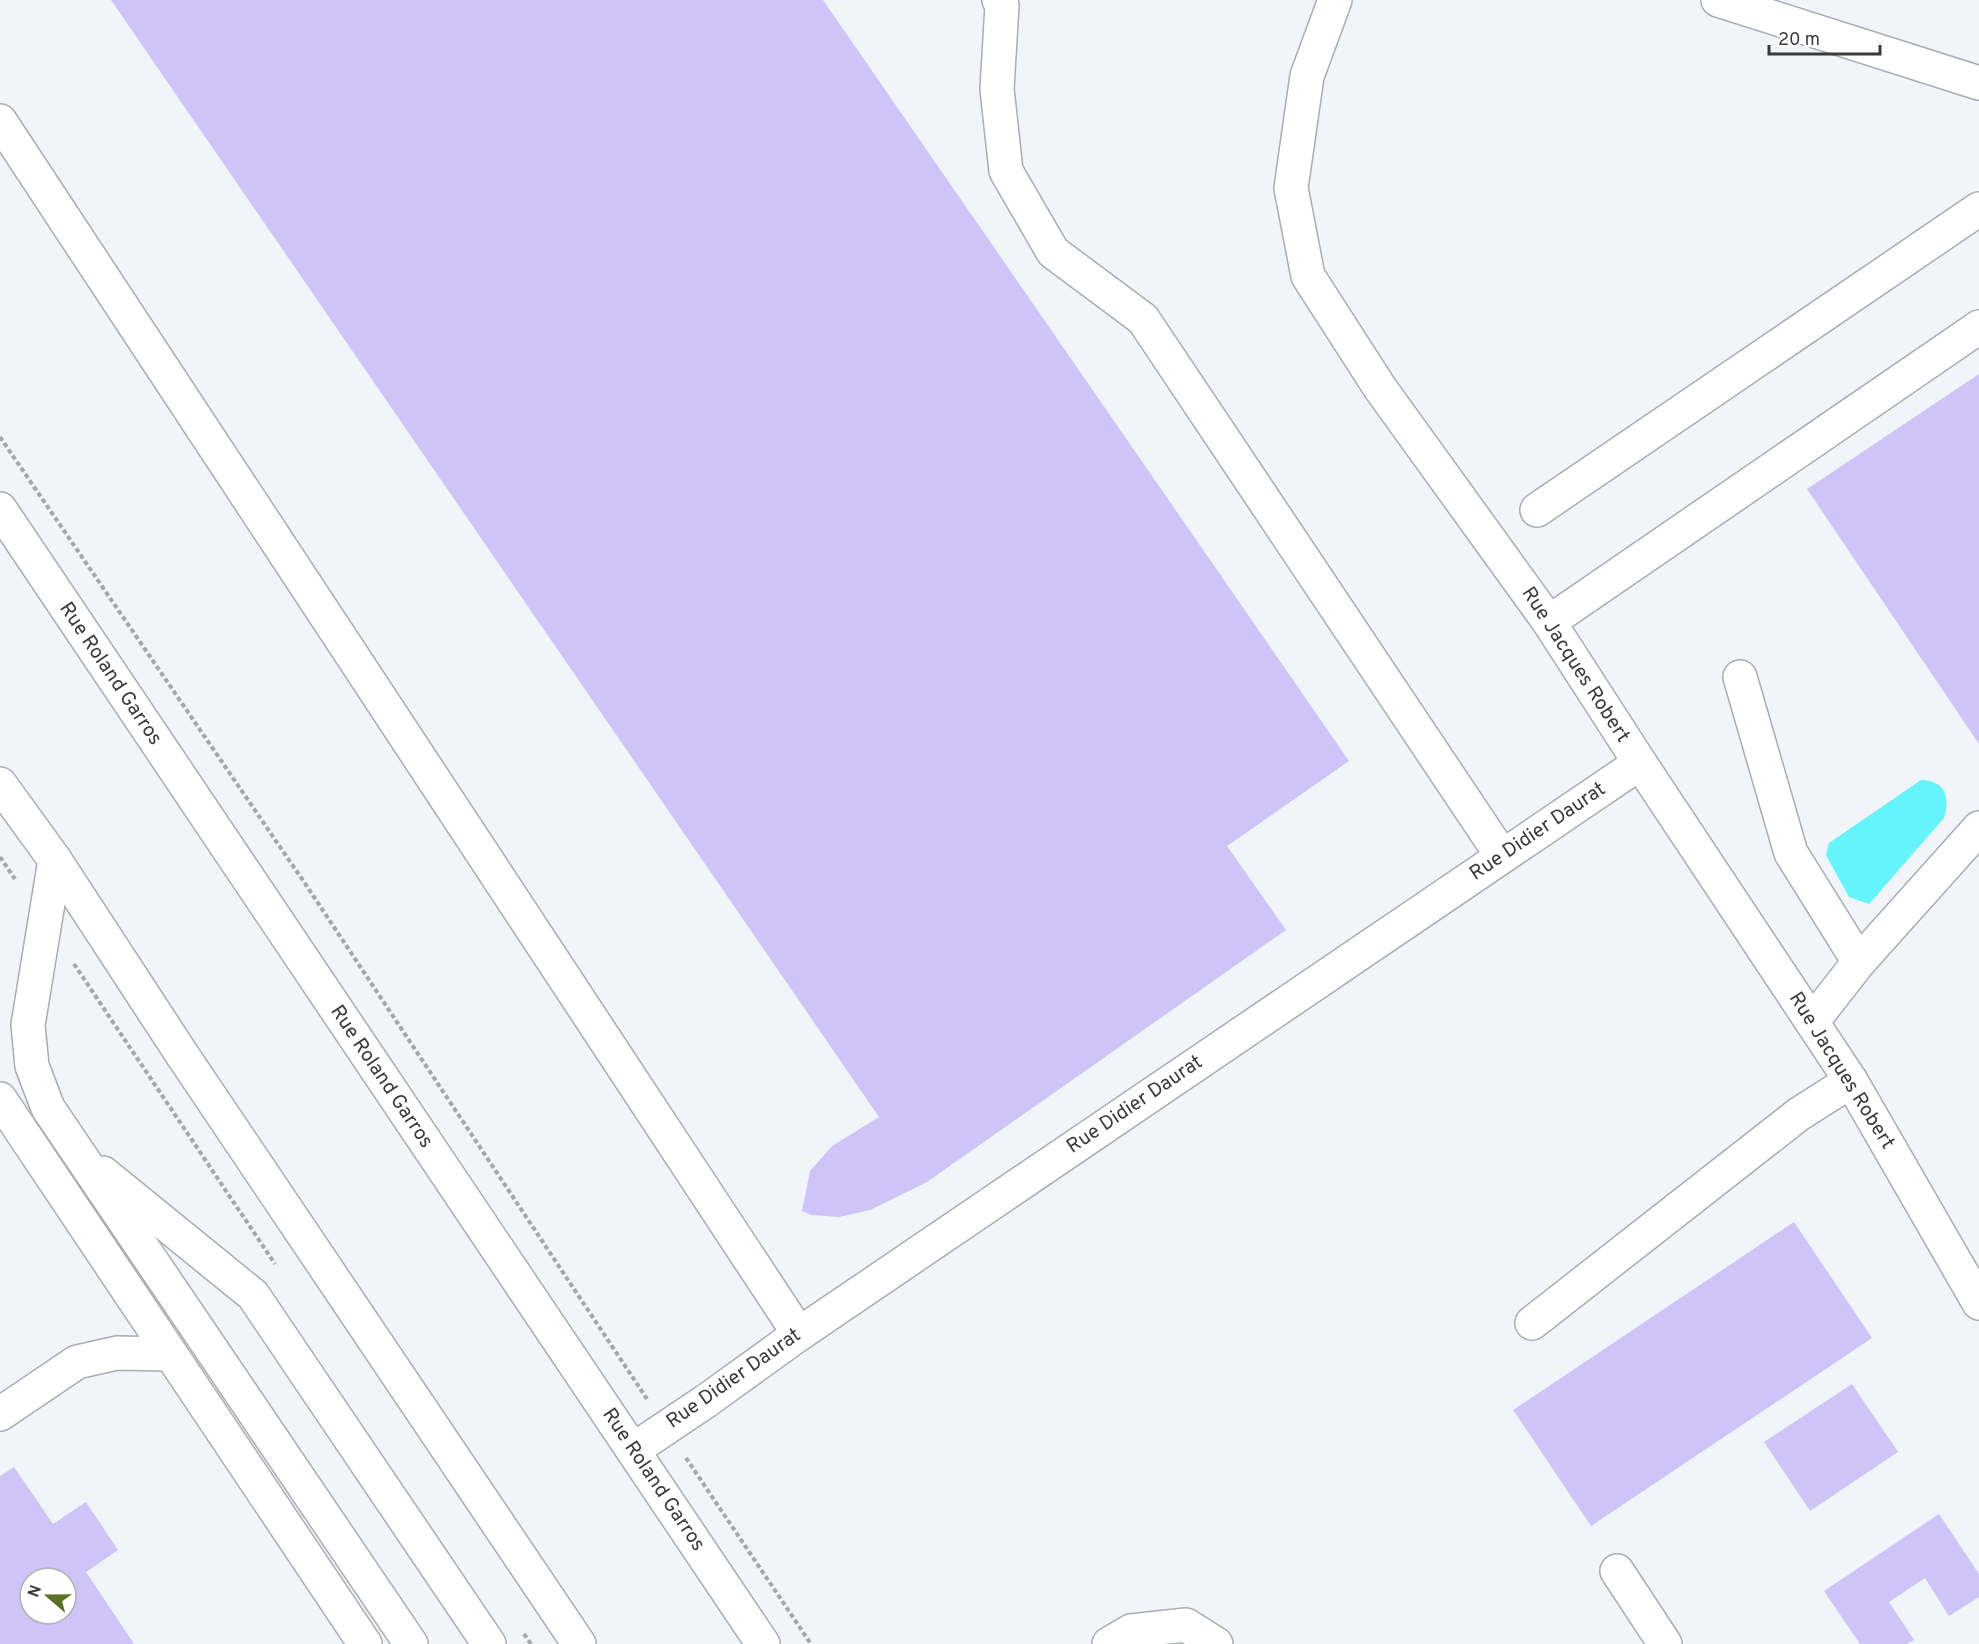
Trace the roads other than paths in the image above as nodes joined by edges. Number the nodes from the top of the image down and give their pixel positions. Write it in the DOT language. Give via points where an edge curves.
graph roads {
  1 [pos="999,0"];
  2 [pos="1335,0"];
  3 [pos="1718,0"];
  4 [pos="1979,83"];
  5 [pos="0,122"];
  6 [pos="1979,209"];
  7 [pos="1979,327"];
  8 [pos="0,509"];
  9 [pos="1538,510"];
  10 [pos="1549,622"];
  11 [pos="1740,677"];
  12 [pos="1640,763"];
  13 [pos="3,795"];
  14 [pos="1979,828"];
  15 [pos="1502,856"];
  16 [pos="55,860"];
  17 [pos="1859,962"];
  18 [pos="1812,1022"];
  19 [pos="1851,1081"];
  20 [pos="0,1099"];
  21 [pos="76,1150"];
  22 [pos="1979,1303"];
  23 [pos="1533,1323"];
  24 [pos="799,1334"];
  25 [pos="170,1354"];
  26 [pos="0,1414"];
  27 [pos="633,1450"];
  28 [pos="1617,1571"];
  29 [pos="365,1644"];
  30 [pos="411,1644"];
  31 [pos="489,1644"];
  32 [pos="579,1644"];
  33 [pos="763,1644"];
  34 [pos="1109,1644"];
  35 [pos="1216,1644"];
  36 [pos="1665,1644"];
  1 -- 15 [label="street" via="1002,5 997,89 1006,171 1053,252 1143,319"];
  2 -- 10 [label="street, Rue Jacques Robert" via="1306,76 1291,188 1308,276 1380,388"];
  3 -- 4 [label="street"];
  5 -- 24 [label="street"];
  6 -- 9 [label="street"];
  7 -- 10 [label="street"];
  8 -- 27 [label="street, Rue Roland Garros"];
  10 -- 12 [label="street, Rue Jacques Robert"];
  11 -- 17 [label="street" via="1791,853"];
  12 -- 15 [label="street, Rue Didier Daurat"];
  12 -- 18 [label="street, Rue Jacques Robert"];
  13 -- 16 [label="street"];
  14 -- 17 [label="street"];
  15 -- 24 [label="street, Rue Didier Daurat"];
  16 -- 21 [label="street" via="28,1025 32,1066 48,1108"];
  16 -- 32 [label="street"];
  17 -- 18 [label="street"];
  18 -- 19 [label="street, Rue Jacques Robert"];
  19 -- 22 [label="street, Rue Jacques Robert"];
  19 -- 23 [label="street" via="1800,1114"];
  20 -- 25 [label="street"];
  21 -- 30 [label="street"];
  21 -- 31 [label="street" via="253,1295"];
  24 -- 27 [label="street, Rue Didier Daurat"];
  25 -- 26 [label="street" via="117,1353 77,1362"];
  25 -- 29 [label="street"];
  27 -- 33 [label="street, Rue Roland Garros"];
  28 -- 36 [label="street"];
  34 -- 35 [label="street" via="1131,1631 1186,1625"];
}
